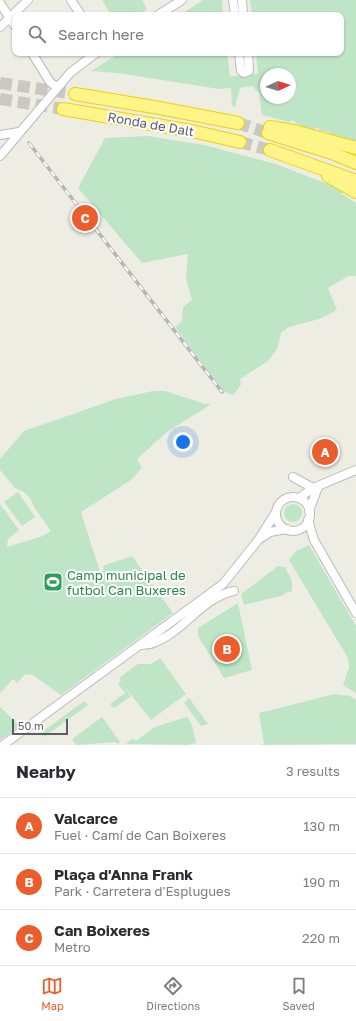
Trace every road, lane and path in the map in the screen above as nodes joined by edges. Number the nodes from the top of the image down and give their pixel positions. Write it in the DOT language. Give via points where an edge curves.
graph roads {
  1 [pos="28,0"];
  2 [pos="71,0"];
  3 [pos="182,0"];
  4 [pos="233,0"];
  5 [pos="242,0"];
  6 [pos="0,3"];
  7 [pos="16,12"];
  8 [pos="79,12"];
  9 [pos="163,12"];
  10 [pos="235,12"];
  11 [pos="243,12"];
  12 [pos="10,18"];
  13 [pos="12,21"];
  14 [pos="0,27"];
  15 [pos="34,56"];
  16 [pos="92,56"];
  17 [pos="239,56"];
  18 [pos="248,56"];
  19 [pos="60,85"];
  20 [pos="75,94"];
  21 [pos="63,109"];
  22 [pos="236,122"];
  23 [pos="19,132"];
  24 [pos="0,135"];
  25 [pos="240,142"];
  26 [pos="356,148"];
  27 [pos="270,150"];
  28 [pos="0,156"];
  29 [pos="299,160"];
  30 [pos="356,163"];
  31 [pos="356,181"];
  32 [pos="356,192"];
  33 [pos="356,470"];
  34 [pos="293,478"];
  35 [pos="316,488"];
  36 [pos="298,498"];
  37 [pos="309,511"];
  38 [pos="276,512"];
  39 [pos="308,520"];
  40 [pos="291,530"];
  41 [pos="259,539"];
  42 [pos="314,540"];
  43 [pos="356,614"];
  44 [pos="3,745"];
  1 -- 7 [label="street"];
  2 -- 8 [label="street"];
  3 -- 9 [label="street"];
  4 -- 10 [label="street"];
  5 -- 11 [label="street"];
  6 -- 12 [label="street"];
  12 -- 13 [label="street"];
  12 -- 14 [label="street"];
  15 -- 19 [label="street" via="50,82 55,86"];
  16 -- 19 [label="street"];
  17 -- 18 [label="street" via="241,71 244,73 249,69"];
  19 -- 23 [label="street"];
  20 -- 22 [label="highway, Ronda de Dalt"];
  21 -- 25 [label="highway, Ronda de Dalt" via="192,131"];
  23 -- 24 [label="street"];
  23 -- 28 [label="street"];
  26 -- 30 [label="highway" via="294,131 268,130"];
  27 -- 29 [label="highway"];
  29 -- 31 [label="highway"];
  29 -- 32 [label="highway"];
  33 -- 35 [label="street"];
  34 -- 35 [label="street"];
  35 -- 36 [label="street"];
  35 -- 37 [label="street"];
  36 -- 37 [label="street" via="306,503"];
  36 -- 38 [label="street" via="290,497 282,501"];
  37 -- 39 [label="street"];
  38 -- 40 [label="street" via="279,523"];
  38 -- 41 [label="street"];
  39 -- 40 [label="street" via="303,526"];
  39 -- 42 [label="street"];
  40 -- 41 [label="street" via="270,532"];
  40 -- 42 [label="street"];
  41 -- 44 [label="street" via="225,591 174,631 153,644 140,645"];
  42 -- 43 [label="street"];
}
